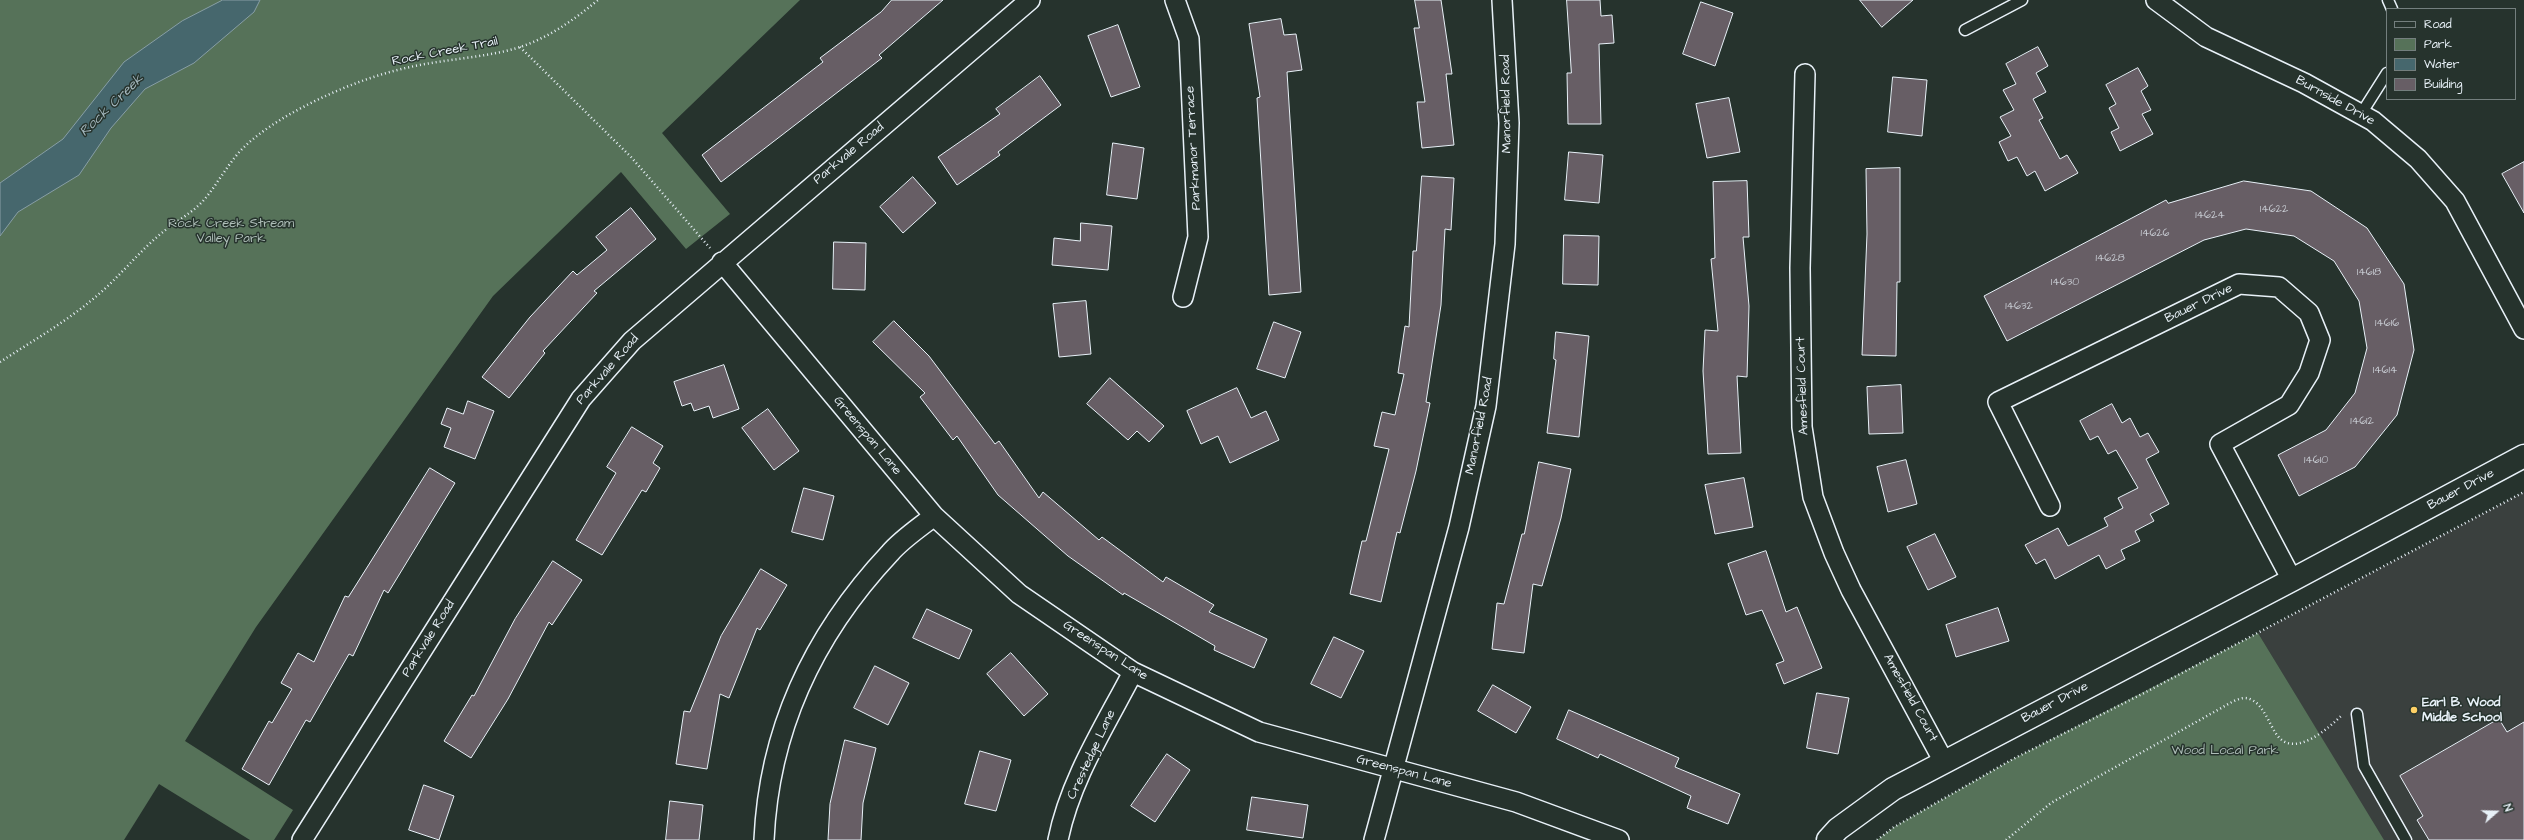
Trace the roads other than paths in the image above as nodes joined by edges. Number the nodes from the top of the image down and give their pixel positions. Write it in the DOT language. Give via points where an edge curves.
graph roads {
  1 [pos="1030,0"];
  2 [pos="1175,0"];
  3 [pos="1502,0"];
  4 [pos="2022,0"];
  5 [pos="2156,0"];
  6 [pos="1965,30"];
  7 [pos="1805,74"];
  8 [pos="2386,76"];
  9 [pos="2361,114"];
  10 [pos="722,262"];
  11 [pos="1184,297"];
  12 [pos="2524,329"];
  13 [pos="2524,456"];
  14 [pos="2050,506"];
  15 [pos="934,516"];
  16 [pos="2292,580"];
  17 [pos="1133,672"];
  18 [pos="2358,714"];
  19 [pos="1944,762"];
  20 [pos="1392,770"];
  21 [pos="306,839"];
  22 [pos="764,840"];
  23 [pos="1058,840"];
  24 [pos="1374,840"];
  25 [pos="1619,840"];
  26 [pos="1828,840"];
  27 [pos="2406,840"];
  1 -- 10 [label="street, Parkvale Road"];
  2 -- 11 [label="street, Parkmanor Terrace" via="1189,39 1198,237"];
  3 -- 20 [label="street, Manorfield Road" via="1509,123 1505,244 1486,406 1459,527"];
  4 -- 6 [label="lane"];
  5 -- 9 [label="street, Burnside Drive" via="2206,37 2304,83"];
  7 -- 19 [label="street, Amesfield Court" via="1800,268 1802,427 1813,497 1851,590"];
  8 -- 9 [label="lane"];
  9 -- 12 [label="street, Burnside Drive" via="2374,120 2418,159 2455,202"];
  10 -- 15 [label="street, Greenspan Lane"];
  10 -- 21 [label="street, Parkvale Road" via="632,341 580,399"];
  13 -- 16 [label="street, Bauer Drive"];
  14 -- 16 [label="street, Bauer Drive" via="1998,402 2240,284 2279,287 2309,313 2320,340 2310,373 2289,405 2220,444"];
  15 -- 17 [label="street, Greenspan Lane" via="1019,594"];
  15 -- 22 [label="street" via="890,552 835,619 802,677 778,744"];
  16 -- 19 [label="street, Bauer Drive"];
  17 -- 20 [label="street, Greenspan Lane" via="1259,732"];
  17 -- 23 [label="street, Crestedge Lane" via="1078,778 1062,821"];
  18 -- 27 [label="lane" via="2364,766"];
  19 -- 26 [label="street, Bauer Drive" via="1893,789 1838,829"];
  20 -- 24 [label="street, Manorfield Road"];
  20 -- 25 [label="street, Greenspan Lane" via="1516,802"];
}
